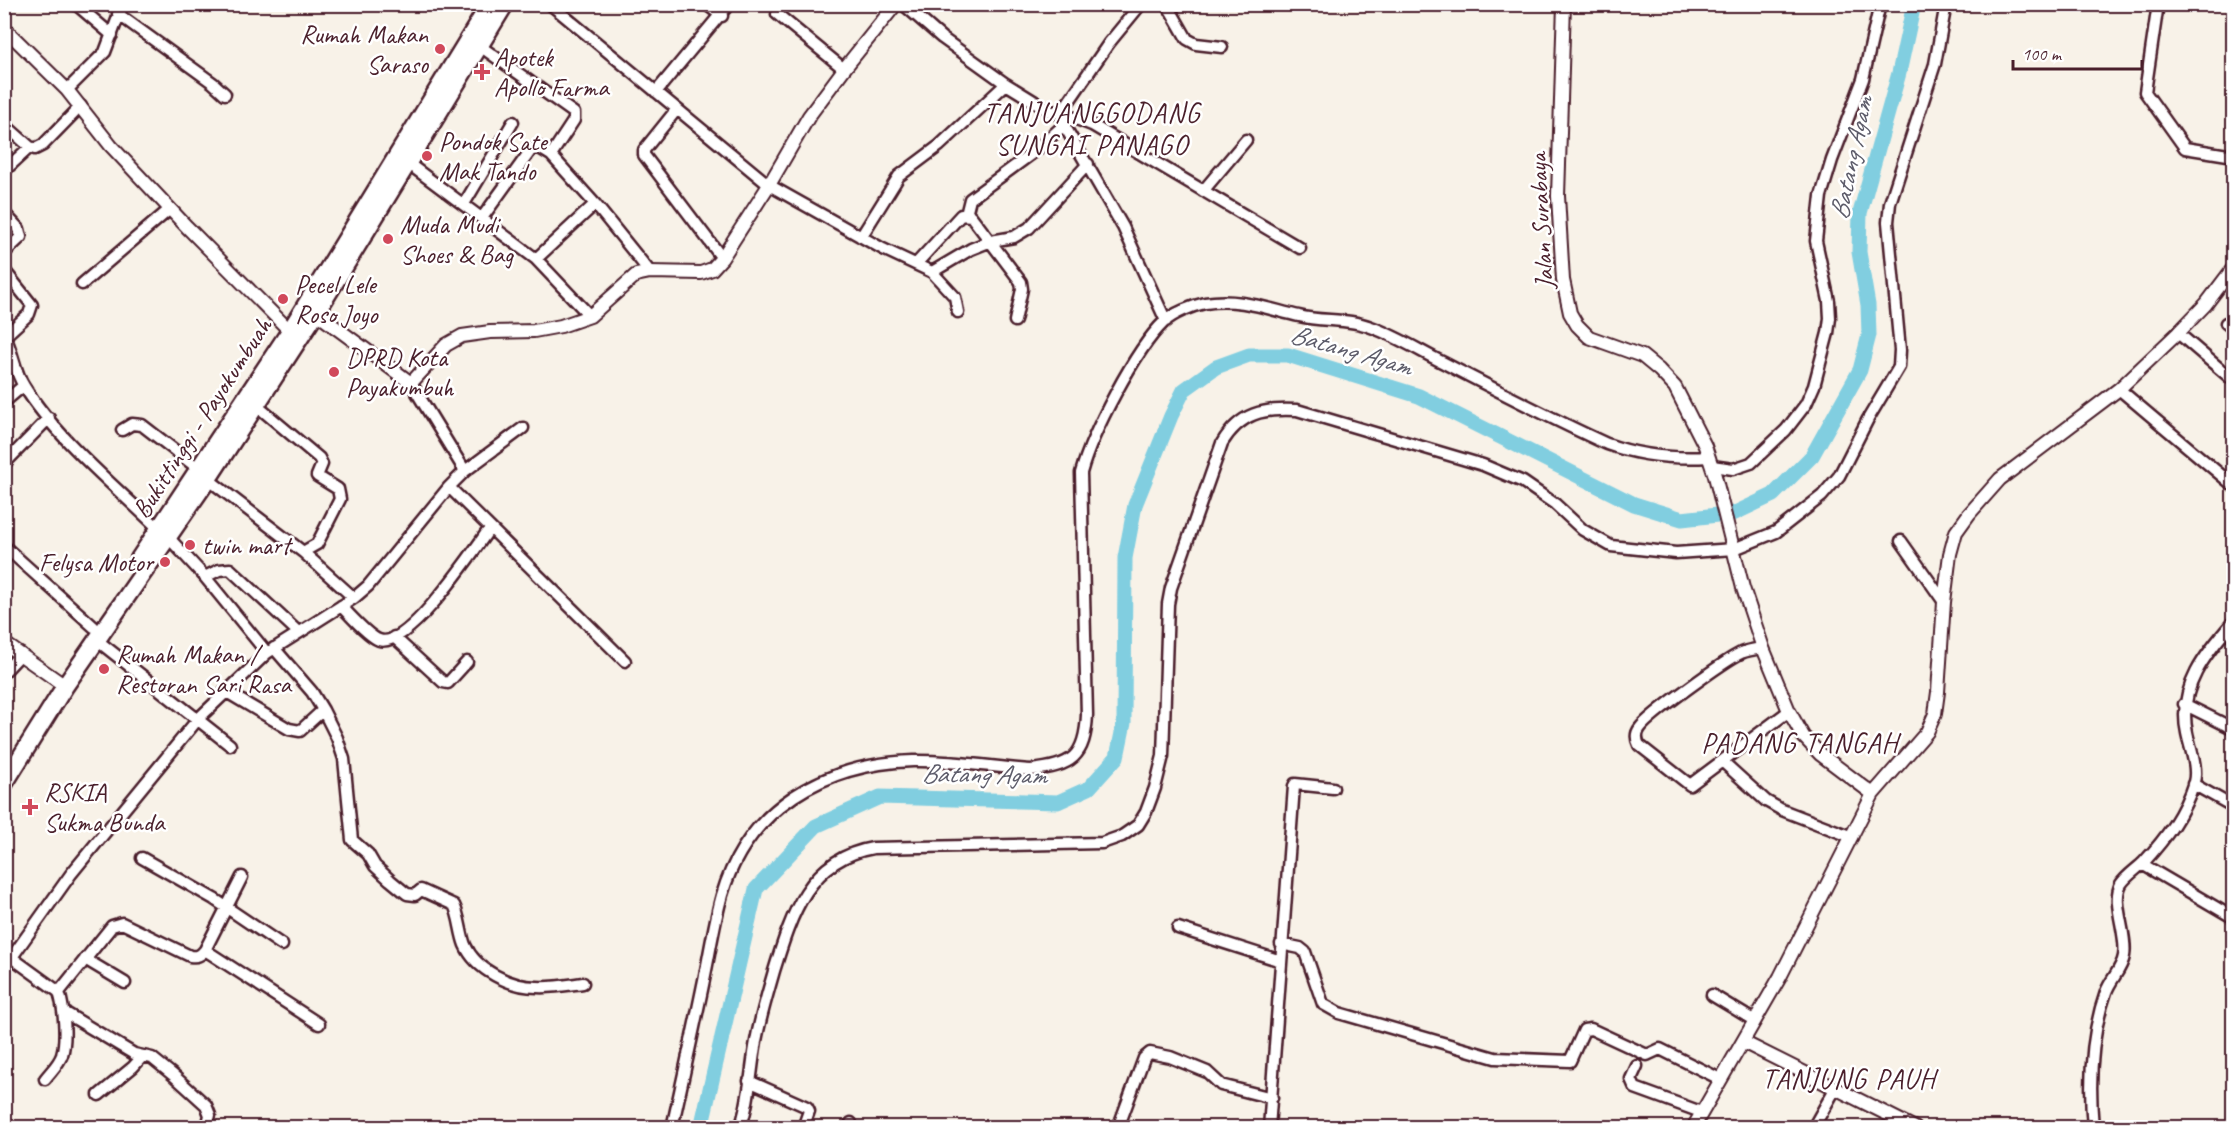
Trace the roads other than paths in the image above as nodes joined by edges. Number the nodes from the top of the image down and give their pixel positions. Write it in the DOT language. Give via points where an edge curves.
graph roads {
  1 [pos="490,4"];
  2 [pos="505,4"];
  3 [pos="550,4"];
  4 [pos="706,4"];
  5 [pos="729,4"];
  6 [pos="896,4"];
  7 [pos="903,4"];
  8 [pos="1141,4"];
  9 [pos="1167,4"];
  10 [pos="1564,4"];
  11 [pos="1880,4"];
  12 [pos="1946,4"];
  13 [pos="2158,4"];
  14 [pos="78,6"];
  15 [pos="121,9"];
  16 [pos="777,14"];
  17 [pos="722,16"];
  18 [pos="4,28"];
  19 [pos="112,35"];
  20 [pos="480,46"];
  21 [pos="1222,47"];
  22 [pos="844,69"];
  23 [pos="1006,84"];
  24 [pos="67,90"];
  25 [pos="446,91"];
  26 [pos="656,92"];
  27 [pos="225,94"];
  28 [pos="81,106"];
  29 [pos="677,109"];
  30 [pos="1063,110"];
  31 [pos="513,123"];
  32 [pos="4,124"];
  33 [pos="424,125"];
  34 [pos="1064,125"];
  35 [pos="1246,140"];
  36 [pos="30,147"];
  37 [pos="551,155"];
  38 [pos="2234,156"];
  39 [pos="409,164"];
  40 [pos="1088,164"];
  41 [pos="4,171"];
  42 [pos="769,185"];
  43 [pos="1203,191"];
  44 [pos="464,204"];
  45 [pos="595,204"];
  46 [pos="170,209"];
  47 [pos="4,213"];
  48 [pos="966,214"];
  49 [pos="482,218"];
  50 [pos="861,237"];
  51 [pos="991,241"];
  52 [pos="1300,248"];
  53 [pos="4,253"];
  54 [pos="722,258"];
  55 [pos="536,259"];
  56 [pos="916,264"];
  57 [pos="2234,267"];
  58 [pos="4,270"];
  59 [pos="650,272"];
  60 [pos="932,273"];
  61 [pos="82,284"];
  62 [pos="958,312"];
  63 [pos="316,313"];
  64 [pos="590,316"];
  65 [pos="1015,321"];
  66 [pos="1166,321"];
  67 [pos="290,331"];
  68 [pos="2178,333"];
  69 [pos="5,335"];
  70 [pos="2234,381"];
  71 [pos="411,383"];
  72 [pos="23,386"];
  73 [pos="2119,389"];
  74 [pos="4,402"];
  75 [pos="256,405"];
  76 [pos="48,418"];
  77 [pos="523,428"];
  78 [pos="122,430"];
  79 [pos="4,464"];
  80 [pos="1712,466"];
  81 [pos="465,471"];
  82 [pos="203,474"];
  83 [pos="2234,486"];
  84 [pos="449,487"];
  85 [pos="490,528"];
  86 [pos="164,533"];
  87 [pos="1901,541"];
  88 [pos="4,546"];
  89 [pos="1734,549"];
  90 [pos="303,552"];
  91 [pos="205,577"];
  92 [pos="354,598"];
  93 [pos="1944,602"];
  94 [pos="341,606"];
  95 [pos="2234,621"];
  96 [pos="298,632"];
  97 [pos="96,634"];
  98 [pos="394,637"];
  99 [pos="4,643"];
  100 [pos="1763,648"];
  101 [pos="271,650"];
  102 [pos="21,654"];
  103 [pos="625,661"];
  104 [pos="467,662"];
  105 [pos="4,672"];
  106 [pos="61,683"];
  107 [pos="225,691"];
  108 [pos="2184,704"];
  109 [pos="322,710"];
  110 [pos="1789,711"];
  111 [pos="198,719"];
  112 [pos="2234,729"];
  113 [pos="230,745"];
  114 [pos="1722,761"];
  115 [pos="4,762"];
  116 [pos="4,784"];
  117 [pos="2193,784"];
  118 [pos="1333,788"];
  119 [pos="1873,794"];
  120 [pos="2234,807"];
  121 [pos="1852,837"];
  122 [pos="142,858"];
  123 [pos="2142,864"];
  124 [pos="242,877"];
  125 [pos="226,908"];
  126 [pos="2234,918"];
  127 [pos="1178,928"];
  128 [pos="1281,944"];
  129 [pos="282,945"];
  130 [pos="205,950"];
  131 [pos="7,958"];
  132 [pos="85,959"];
  133 [pos="1281,962"];
  134 [pos="125,983"];
  135 [pos="583,983"];
  136 [pos="59,992"];
  137 [pos="1712,995"];
  138 [pos="64,1012"];
  139 [pos="1755,1021"];
  140 [pos="319,1024"];
  141 [pos="1743,1042"];
  142 [pos="143,1056"];
  143 [pos="1637,1066"];
  144 [pos="1720,1078"];
  145 [pos="45,1079"];
  146 [pos="749,1081"];
  147 [pos="1835,1089"];
  148 [pos="99,1095"];
  149 [pos="1272,1098"];
  150 [pos="1701,1112"];
  151 [pos="745,1126"];
  152 [pos="1119,1127"];
  153 [pos="207,1128"];
  154 [pos="672,1128"];
  155 [pos="803,1128"];
  156 [pos="1269,1128"];
  157 [pos="1692,1128"];
  158 [pos="1813,1128"];
  159 [pos="1915,1128"];
  160 [pos="2093,1128"];
  1 -- 25 [label="highway, Bukittinggi - Payokumbuah"];
  2 -- 20 [label="highway, Bukittinggi - Payokumbuah"];
  3 -- 26 [label="street"];
  4 -- 17 [label="street"];
  5 -- 17 [label="street"];
  6 -- 22 [label="street"];
  7 -- 23 [label="street"];
  8 -- 30 [label="street"];
  9 -- 21 [label="street" via="1187,39"];
  10 -- 80 [label="street, Jalan Surabaya" via="1558,196 1563,280 1570,313 1589,337 1642,356 1675,387"];
  11 -- 80 [label="street" via="1863,80 1821,196 1816,241 1830,318 1814,386 1786,430 1751,463 1733,469"];
  12 -- 89 [label="street" via="1935,64 1890,203 1888,222 1899,367 1839,476 1822,496 1776,532"];
  13 -- 38 [label="street" via="2145,92 2185,148"];
  14 -- 19 [label="street"];
  15 -- 19 [label="street"];
  15 -- 27 [label="street"];
  16 -- 22 [label="street"];
  17 -- 26 [label="street"];
  18 -- 24 [label="street"];
  19 -- 24 [label="street" via="101,57"];
  20 -- 25 [label="highway, Bukittinggi - Payokumbuah"];
  20 -- 37 [label="street" via="575,115"];
  22 -- 42 [label="street" via="809,116"];
  23 -- 30 [label="street" via="1049,111"];
  23 -- 50 [label="street" via="939,146 899,176"];
  24 -- 28 [label="street"];
  25 -- 33 [label="highway, Bukittinggi - Payokumbuah"];
  26 -- 29 [label="street"];
  28 -- 36 [label="street" via="43,145"];
  28 -- 46 [label="street" via="111,146"];
  29 -- 42 [label="street"];
  29 -- 54 [label="street" via="644,155"];
  30 -- 34 [label="street"];
  30 -- 43 [label="street"];
  31 -- 44 [label="street"];
  32 -- 36 [label="street"];
  33 -- 39 [label="highway, Bukittinggi - Payokumbuah"];
  33 -- 67 [label="highway, Bukittinggi - Payokumbuah"];
  34 -- 40 [label="street"];
  34 -- 48 [label="street" via="970,199"];
  35 -- 43 [label="street"];
  36 -- 41 [label="street"];
  37 -- 45 [label="street"];
  37 -- 49 [label="street" via="538,147 531,150"];
  39 -- 44 [label="street"];
  39 -- 63 [label="highway, Bukittinggi - Payokumbuah"];
  40 -- 51 [label="street" via="1029,228 1014,237"];
  40 -- 66 [label="street"];
  42 -- 50 [label="street"];
  42 -- 54 [label="street"];
  43 -- 52 [label="street"];
  44 -- 49 [label="street"];
  45 -- 55 [label="street"];
  45 -- 59 [label="street"];
  46 -- 61 [label="street"];
  46 -- 67 [label="street"];
  47 -- 53 [label="street" via="21,237"];
  48 -- 51 [label="street"];
  48 -- 56 [label="street"];
  49 -- 55 [label="street"];
  50 -- 56 [label="street"];
  51 -- 60 [label="street"];
  51 -- 65 [label="street" via="1021,282"];
  54 -- 59 [label="street" via="701,273"];
  55 -- 64 [label="street"];
  56 -- 60 [label="street"];
  57 -- 68 [label="street"];
  58 -- 69 [label="street" via="32,305 29,314"];
  59 -- 64 [label="street" via="636,275"];
  60 -- 62 [label="street" via="955,297"];
  63 -- 71 [label="street"];
  63 -- 75 [label="highway, Bukittinggi - Payokumbuah"];
  64 -- 71 [label="street" via="549,329 462,336 446,345"];
  66 -- 80 [label="street" via="1204,303 1223,301 1358,323 1607,444 1631,453"];
  66 -- 154 [label="street" via="1150,338 1117,392 1081,472 1087,715 1084,742 1077,755 1066,763 1031,770 913,761 878,765 845,771 774,809 749,838 722,895"];
  67 -- 82 [label="highway, Bukittinggi - Payokumbuah"];
  68 -- 70 [label="street"];
  68 -- 73 [label="street"];
  69 -- 72 [label="street"];
  71 -- 81 [label="street"];
  72 -- 74 [label="street"];
  72 -- 76 [label="street"];
  73 -- 83 [label="street"];
  73 -- 93 [label="street" via="2000,479 1969,514 1956,532"];
  75 -- 82 [label="highway, Bukittinggi - Payokumbuah"];
  75 -- 90 [label="street" via="319,458 322,464 317,476 338,489 340,499 317,544"];
  76 -- 79 [label="street"];
  76 -- 86 [label="street"];
  77 -- 81 [label="street"];
  78 -- 82 [label="street" via="132,424 142,425"];
  80 -- 89 [label="street, Jalan Surabaya"];
  81 -- 84 [label="street"];
  82 -- 86 [label="highway, Bukittinggi - Payokumbuah"];
  82 -- 90 [label="street"];
  84 -- 85 [label="street"];
  84 -- 92 [label="street"];
  85 -- 98 [label="street" via="427,612"];
  85 -- 103 [label="street"];
  86 -- 91 [label="street"];
  86 -- 97 [label="highway, Bukittinggi - Payokumbuah"];
  87 -- 93 [label="street"];
  88 -- 97 [label="street"];
  89 -- 100 [label="street, Jalan Surabaya"];
  89 -- 146 [label="street" via="1676,553 1611,546 1583,530 1523,482 1483,465 1297,410 1251,414 1231,428 1222,443 1171,588 1163,756 1155,788 1138,825 1102,843 873,848 854,851 828,867 806,890 787,927 759,1024"];
  90 -- 92 [label="street"];
  91 -- 96 [label="street" via="230,569"];
  91 -- 101 [label="street"];
  92 -- 94 [label="street"];
  93 -- 119 [label="street" via="1935,714 1926,732"];
  94 -- 96 [label="street"];
  94 -- 98 [label="street" via="375,638 386,641"];
  95 -- 108 [label="street" via="2197,669"];
  96 -- 101 [label="street"];
  97 -- 106 [label="highway, Bukittinggi - Payokumbuah"];
  97 -- 111 [label="street"];
  98 -- 104 [label="street" via="443,682 448,683"];
  99 -- 102 [label="street"];
  100 -- 110 [label="street, Jalan Surabaya"];
  100 -- 114 [label="street" via="1730,659 1638,731 1639,745 1686,784 1694,784"];
  101 -- 107 [label="street"];
  101 -- 109 [label="street" via="312,692"];
  102 -- 105 [label="street"];
  102 -- 106 [label="street"];
  106 -- 115 [label="highway, Bukittinggi - Payokumbuah"];
  106 -- 116 [label="highway, Bukittinggi - Payokumbuah"];
  107 -- 109 [label="street" via="296,731"];
  107 -- 111 [label="street"];
  108 -- 112 [label="street"];
  108 -- 117 [label="street" via="2195,771"];
  109 -- 135 [label="street" via="344,759 352,840 375,866 407,894 415,895 421,890 454,905 465,944 483,968 518,984 538,988"];
  110 -- 114 [label="street"];
  110 -- 119 [label="street, Jalan Surabaya" via="1803,736 1820,754"];
  111 -- 113 [label="street"];
  111 -- 131 [label="street"];
  114 -- 121 [label="street" via="1782,810"];
  117 -- 120 [label="street"];
  117 -- 123 [label="street" via="2174,827"];
  118 -- 128 [label="street" via="1294,785"];
  119 -- 121 [label="street"];
  121 -- 139 [label="street"];
  122 -- 125 [label="street"];
  123 -- 126 [label="street"];
  123 -- 160 [label="street" via="2120,885 2124,958 2106,990 2099,1018 2093,1068"];
  124 -- 125 [label="street"];
  125 -- 129 [label="street"];
  125 -- 130 [label="street"];
  127 -- 133 [label="street"];
  128 -- 133 [label="street"];
  128 -- 144 [label="street" via="1305,952 1323,1004 1339,1013 1503,1059 1570,1061 1584,1030 1591,1029 1647,1056 1660,1048"];
  130 -- 132 [label="street" via="196,957 190,956 117,923"];
  130 -- 140 [label="street"];
  131 -- 136 [label="street"];
  132 -- 134 [label="street"];
  132 -- 136 [label="street"];
  133 -- 149 [label="street"];
  136 -- 138 [label="street"];
  137 -- 139 [label="street"];
  138 -- 142 [label="street"];
  138 -- 145 [label="street" via="62,1055"];
  139 -- 141 [label="street"];
  141 -- 144 [label="street"];
  141 -- 147 [label="street"];
  142 -- 148 [label="street"];
  142 -- 153 [label="street" via="152,1058 206,1105 210,1115"];
  143 -- 150 [label="street" via="1631,1079 1635,1088"];
  144 -- 150 [label="street"];
  146 -- 151 [label="street"];
  146 -- 155 [label="street" via="807,1107"];
  147 -- 158 [label="street"];
  147 -- 159 [label="street"];
  149 -- 152 [label="street" via="1221,1085 1207,1072 1150,1053 1144,1058"];
  149 -- 156 [label="street"];
  150 -- 157 [label="street"];
}
